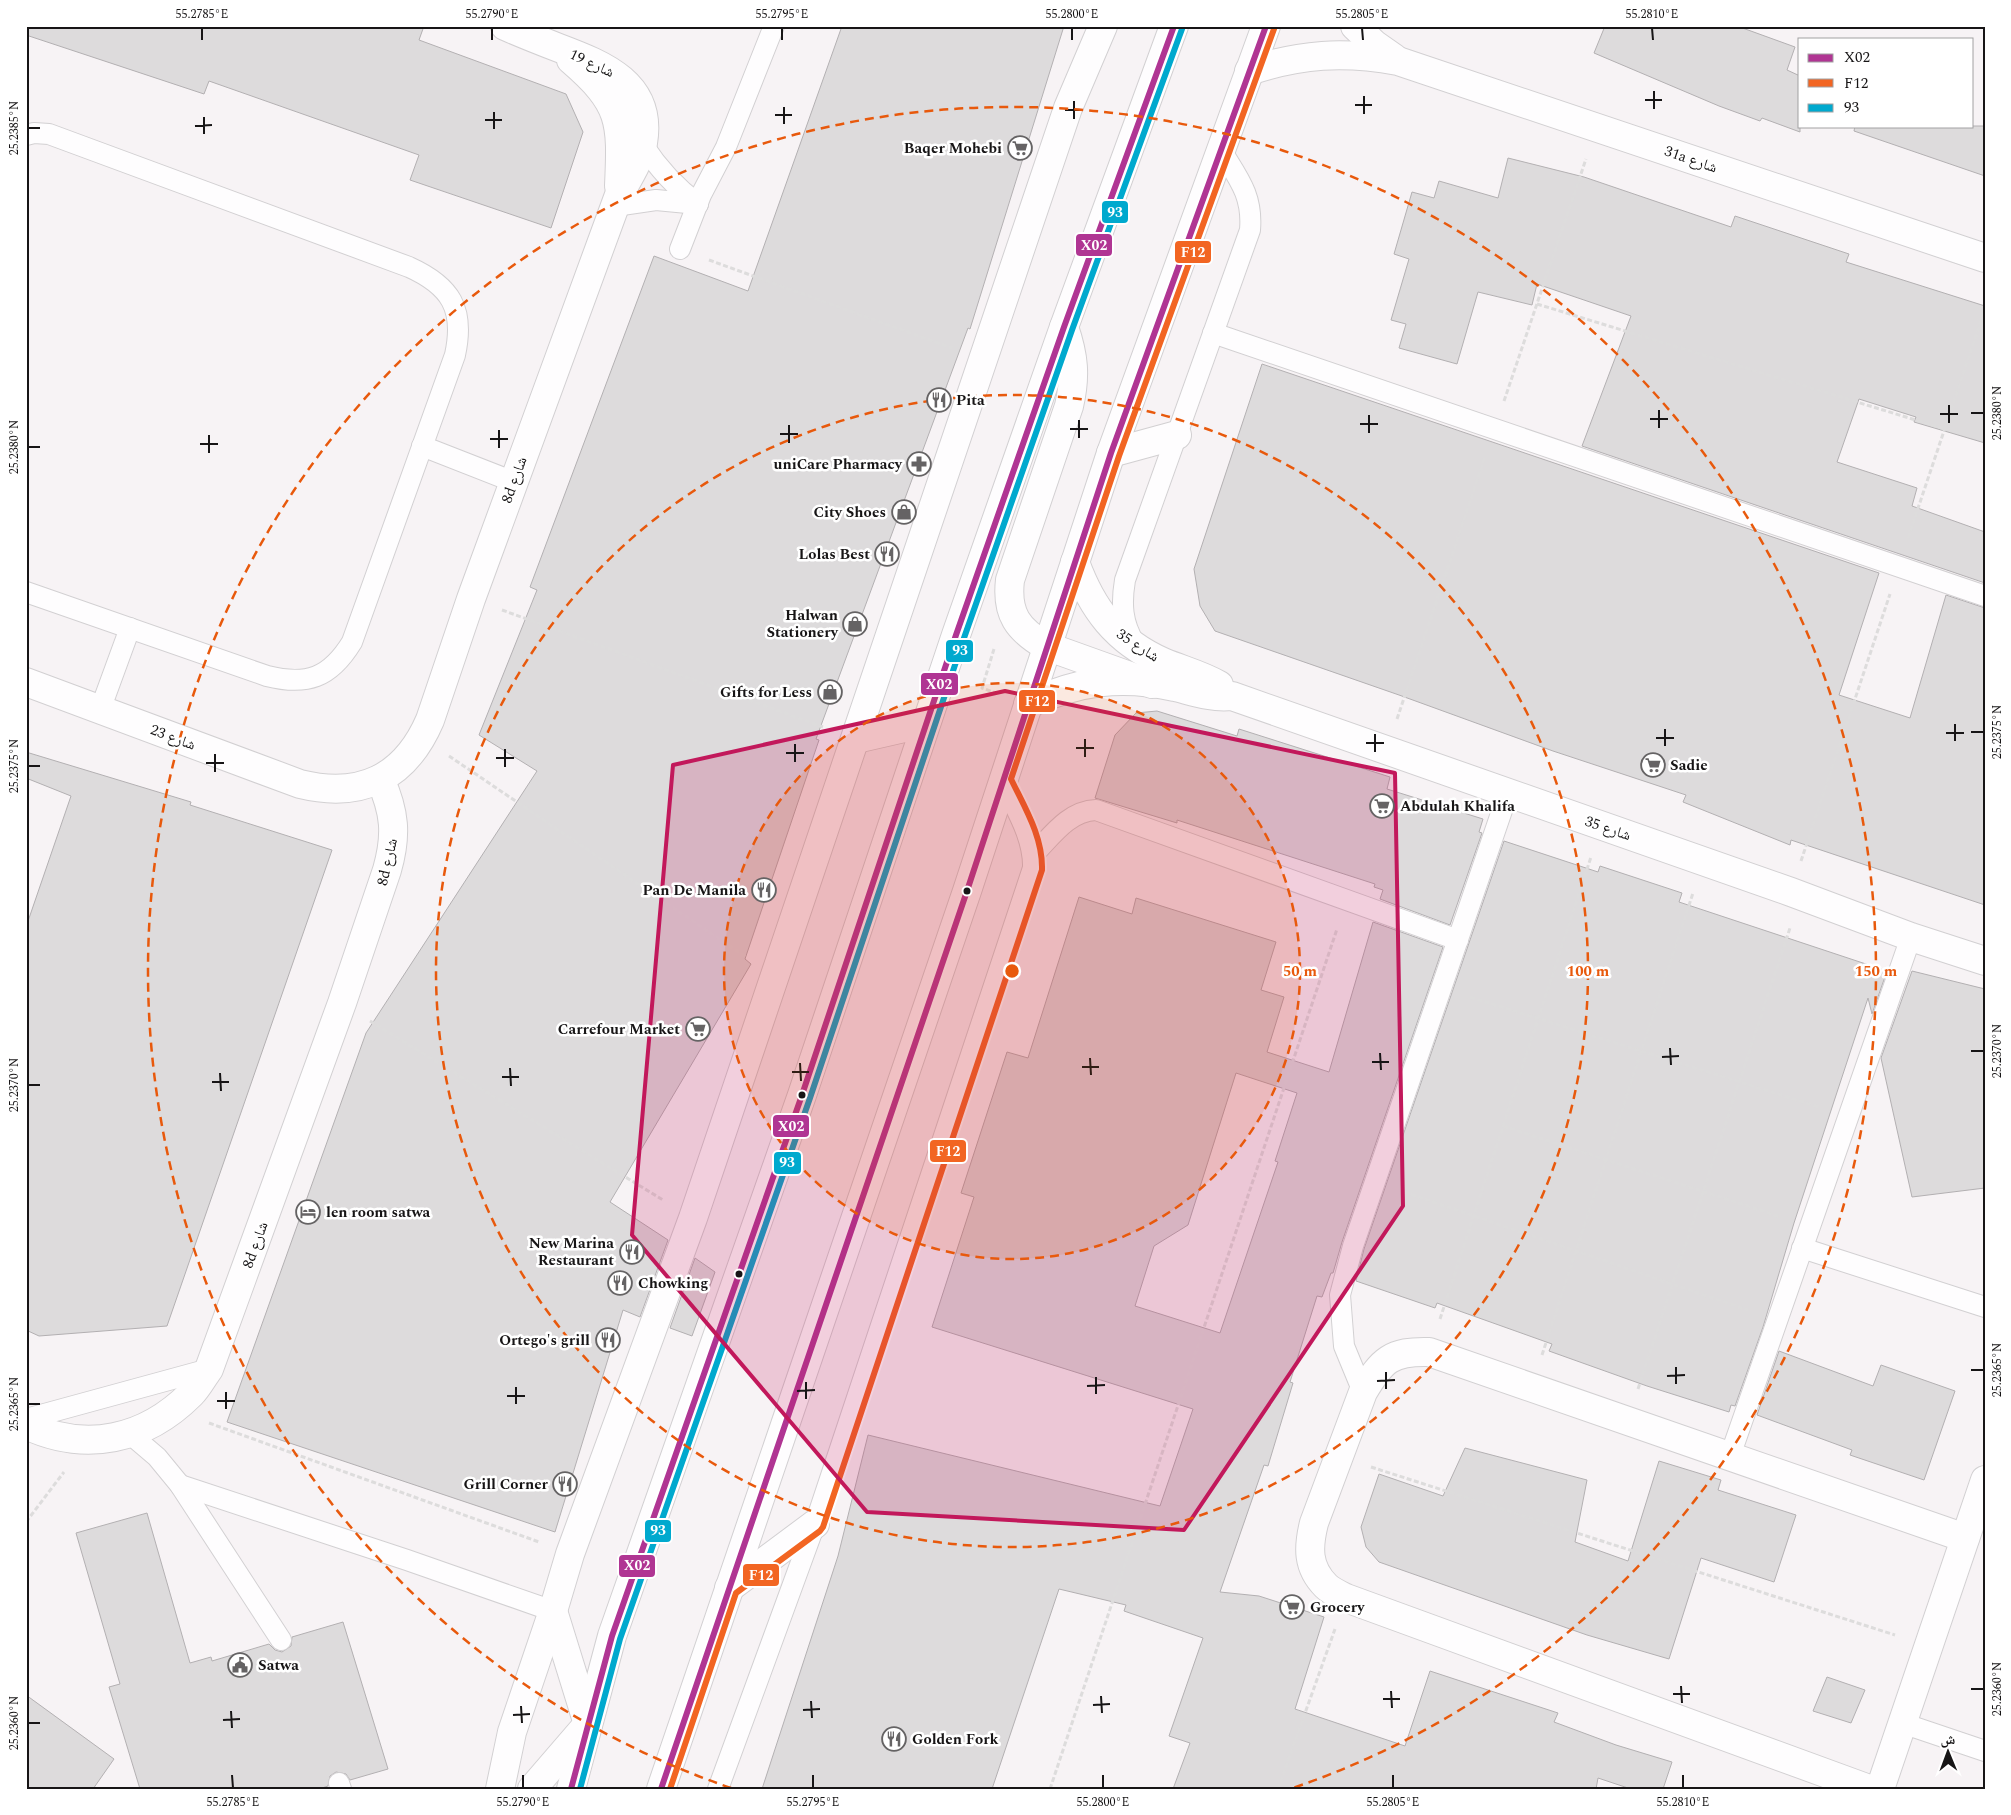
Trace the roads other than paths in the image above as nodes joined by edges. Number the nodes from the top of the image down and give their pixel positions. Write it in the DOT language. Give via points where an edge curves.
graph roads {
  1 [pos="505,26"];
  2 [pos="774,26"];
  3 [pos="1103,26"];
  4 [pos="1174,26"];
  5 [pos="1266,26"];
  6 [pos="1355,26"];
  7 [pos="1398,60"];
  8 [pos="1249,71"];
  9 [pos="629,112"];
  10 [pos="26,135"];
  11 [pos="643,145"];
  12 [pos="1220,150"];
  13 [pos="617,200"];
  14 [pos="698,204"];
  15 [pos="680,249"];
  16 [pos="1985,258"];
  17 [pos="1064,327"];
  18 [pos="1213,333"];
  19 [pos="1177,435"];
  20 [pos="422,446"];
  21 [pos="1111,453"];
  22 [pos="514,482"];
  23 [pos="1075,562"];
  24 [pos="26,592"];
  25 [pos="1985,596"];
  26 [pos="130,628"];
  27 [pos="1046,646"];
  28 [pos="1137,648"];
  29 [pos="26,682"];
  30 [pos="1152,684"];
  31 [pos="1232,696"];
  32 [pos="1028,704"];
  33 [pos="100,710"];
  34 [pos="926,723"];
  35 [pos="856,739"];
  36 [pos="380,779"];
  37 [pos="1002,780"];
  38 [pos="1508,793"];
  39 [pos="1033,855"];
  40 [pos="1911,937"];
  41 [pos="1458,940"];
  42 [pos="1985,961"];
  43 [pos="1802,1248"];
  44 [pos="1985,1306"];
  45 [pos="209,1369"];
  46 [pos="1364,1392"];
  47 [pos="26,1419"];
  48 [pos="26,1426"];
  49 [pos="109,1438"];
  50 [pos="1730,1456"];
  51 [pos="180,1485"];
  52 [pos="1982,1494"];
  53 [pos="815,1524"];
  54 [pos="1965,1538"];
  55 [pos="729,1588"];
  56 [pos="553,1611"];
  57 [pos="281,1640"];
  58 [pos="1902,1723"];
  59 [pos="588,1724"];
  60 [pos="1985,1751"];
  61 [pos="500,1789"];
  62 [pos="532,1789"];
  63 [pos="571,1789"];
  64 [pos="661,1789"];
  65 [pos="718,1789"];
  66 [pos="1869,1789"];
  67 [pos="1880,1789"];
  1 -- 9 [label="street, شارع 19" via="556,47 599,86 609,100"];
  2 -- 14 [label="lane" via="726,147"];
  3 -- 35 [label="street" via="1068,108"];
  4 -- 17 [label="street"];
  5 -- 8 [label="street"];
  6 -- 7 [label="street, 31a شارع"];
  7 -- 8 [label="street, 31a شارع" via="1368,55 1307,56"];
  7 -- 16 [label="street, 31a شارع"];
  8 -- 12 [label="street"];
  9 -- 11 [label="street, 8d شارع" via="645,127"];
  9 -- 13 [label="street, 8d شارع" via="620,135"];
  10 -- 20 [label="lane" via="50,134 429,276 446,292 456,311 460,333"];
  11 -- 13 [label="street, 8d شارع"];
  11 -- 14 [label="lane" via="668,177"];
  12 -- 18 [label="lane" via="1242,183 1251,214 1250,230"];
  12 -- 21 [label="street"];
  13 -- 14 [label="lane"];
  13 -- 22 [label="street, 8d شارع"];
  14 -- 15 [label="lane"];
  17 -- 27 [label="street" via="1074,366 1072,393 1008,594 1018,624"];
  17 -- 34 [label="street"];
  18 -- 19 [label="lane"];
  18 -- 25 [label="lane"];
  19 -- 21 [label="street"];
  19 -- 28 [label="lane" via="1125,580 1123,616"];
  20 -- 22 [label="lane"];
  20 -- 26 [label="lane" via="352,642 342,659 326,672 307,680 286,681"];
  21 -- 23 [label="street"];
  22 -- 36 [label="street, 8d شارع" via="422,738 411,754"];
  23 -- 27 [label="street"];
  23 -- 28 [label="street, شارع 35" via="1098,611 1115,631"];
  24 -- 26 [label="lane"];
  26 -- 33 [label="lane"];
  27 -- 30 [label="street"];
  27 -- 32 [label="street"];
  28 -- 31 [label="street, شارع 35" via="1212,681"];
  29 -- 33 [label="street, شارع 23"];
  30 -- 31 [label="street, شارع 35" via="1212,696"];
  30 -- 32 [label="street, شارع 35" via="1126,680 1076,685"];
  31 -- 38 [label="street, شارع 35"];
  32 -- 37 [label="street"];
  33 -- 36 [label="street, شارع 23" via="320,789 341,790"];
  34 -- 35 [label="street"];
  34 -- 59 [label="street" via="802,1095 612,1636"];
  35 -- 56 [label="street" via="693,1218 570,1554"];
  36 -- 45 [label="street, 8d شارع" via="393,814 392,852 342,1003"];
  37 -- 39 [label="lane" via="1024,826"];
  37 -- 55 [label="street"];
  38 -- 40 [label="street, شارع 35"];
  38 -- 41 [label="lane"];
  39 -- 41 [label="lane" via="1074,814 1096,810"];
  39 -- 53 [label="lane" via="1033,868"];
  40 -- 42 [label="street, شارع 35"];
  40 -- 43 [label="lane"];
  41 -- 46 [label="lane" via="1353,1246 1340,1294 1344,1346"];
  43 -- 44 [label="lane"];
  43 -- 50 [label="lane"];
  45 -- 47 [label="lane"];
  45 -- 49 [label="street, 8d شارع" via="193,1392 173,1411 151,1425"];
  46 -- 50 [label="street" via="1374,1373 1389,1359 1409,1351 1429,1352"];
  46 -- 66 [label="street" via="1314,1523 1309,1546 1313,1568 1326,1587 1346,1598"];
  48 -- 49 [label="street" via="62,1438"];
  49 -- 51 [label="lane" via="157,1458"];
  50 -- 54 [label="street"];
  51 -- 56 [label="lane"];
  51 -- 57 [label="lane"];
  52 -- 54 [label="street"];
  53 -- 55 [label="street"];
  53 -- 65 [label="lane"];
  54 -- 58 [label="street"];
  55 -- 64 [label="street"];
  56 -- 59 [label="street"];
  56 -- 61 [label="street" via="512,1732"];
  58 -- 60 [label="lane"];
  58 -- 67 [label="street"];
  59 -- 62 [label="street"];
  59 -- 63 [label="street"];
}
